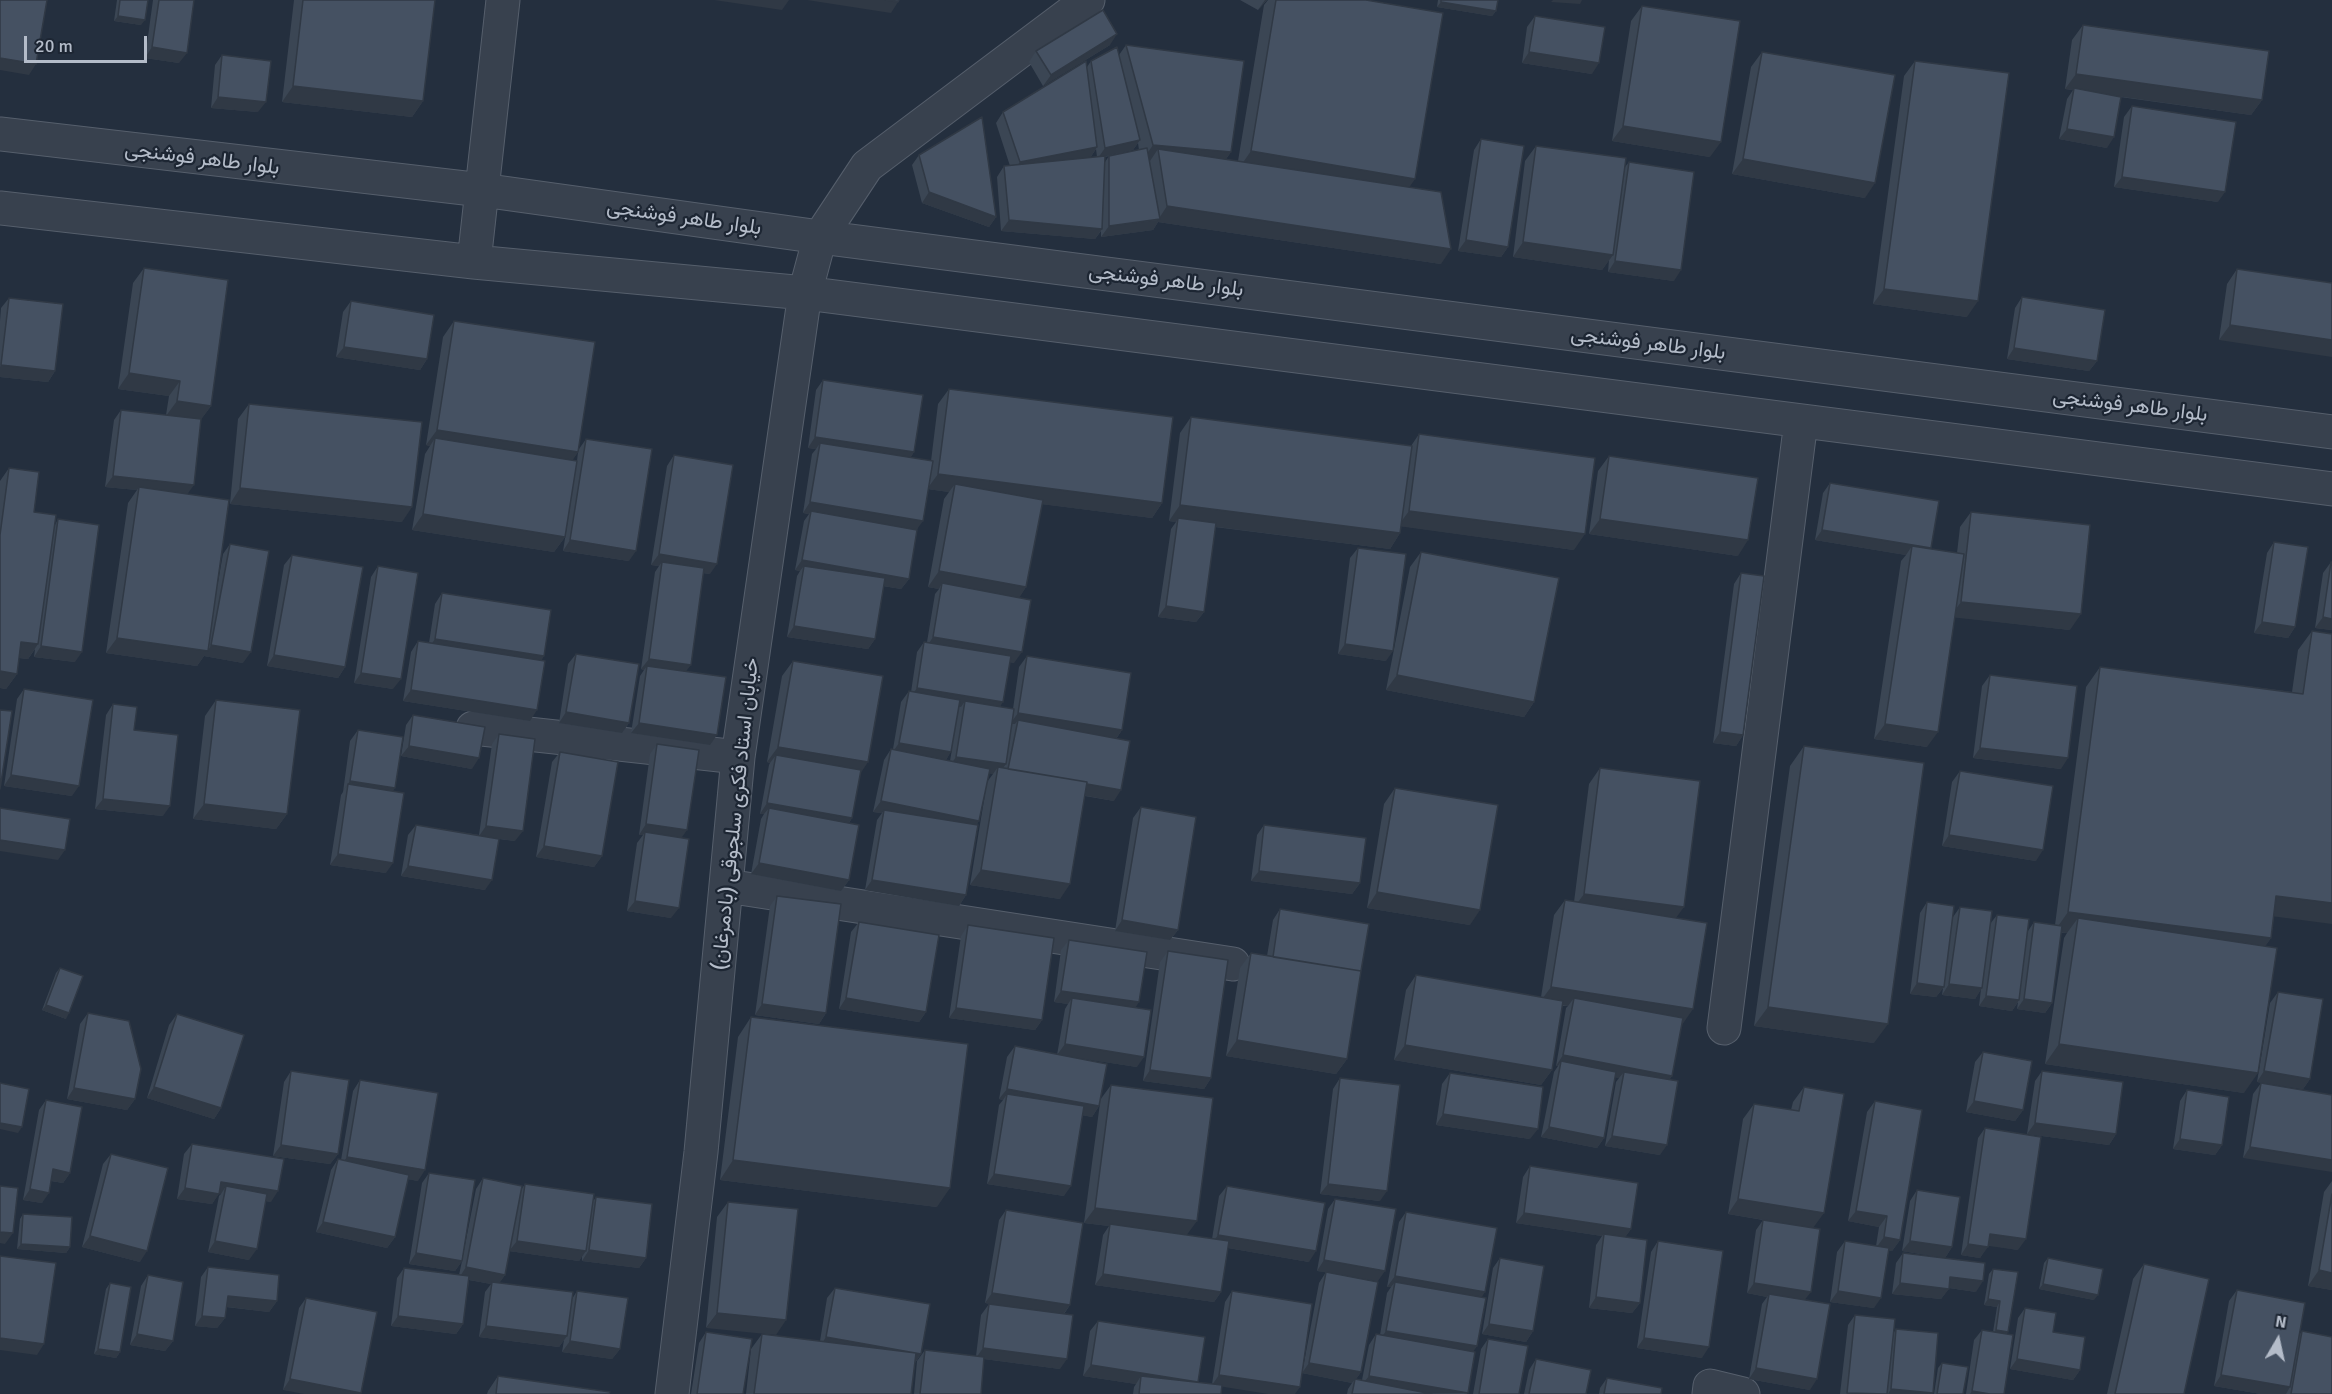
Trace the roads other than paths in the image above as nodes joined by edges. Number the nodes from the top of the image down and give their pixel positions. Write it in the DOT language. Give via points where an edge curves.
graph roads {
  1 [pos="503,0"];
  2 [pos="1088,0"];
  3 [pos="0,134"];
  4 [pos="482,190"];
  5 [pos="0,208"];
  6 [pos="820,237"];
  7 [pos="474,262"];
  8 [pos="805,293"];
  9 [pos="1801,421"];
  10 [pos="2332,432"];
  11 [pos="2332,489"];
  12 [pos="473,728"];
  13 [pos="738,757"];
  14 [pos="727,886"];
  15 [pos="1233,964"];
  16 [pos="1724,1028"];
  17 [pos="672,1394"];
  18 [pos="1709,1394"];
  19 [pos="1743,1394"];
  1 -- 4 [label="street"];
  2 -- 6 [label="street, خیابان استاد فکری سلجوقی (بادمرغان)" via="867,166"];
  3 -- 4 [label="street, بلوار طاهر فوشنجی"];
  4 -- 6 [label="street, بلوار طاهر فوشنجی"];
  4 -- 7 [label="street"];
  5 -- 7 [label="street"];
  6 -- 8 [label="street, خیابان استاد فکری سلجوقی (بادمرغان)"];
  6 -- 10 [label="street, بلوار طاهر فوشنجی"];
  7 -- 8 [label="street"];
  8 -- 9 [label="street"];
  8 -- 13 [label="street, خیابان استاد فکری سلجوقی (بادمرغان)"];
  9 -- 11 [label="street"];
  9 -- 16 [label="street"];
  12 -- 13 [label="street"];
  13 -- 14 [label="street, خیابان استاد فکری سلجوقی (بادمرغان)"];
  14 -- 15 [label="street"];
  14 -- 17 [label="street, خیابان استاد فکری سلجوقی (بادمرغان)"];
  18 -- 19 [label="street" via="1710,1386"];
}
